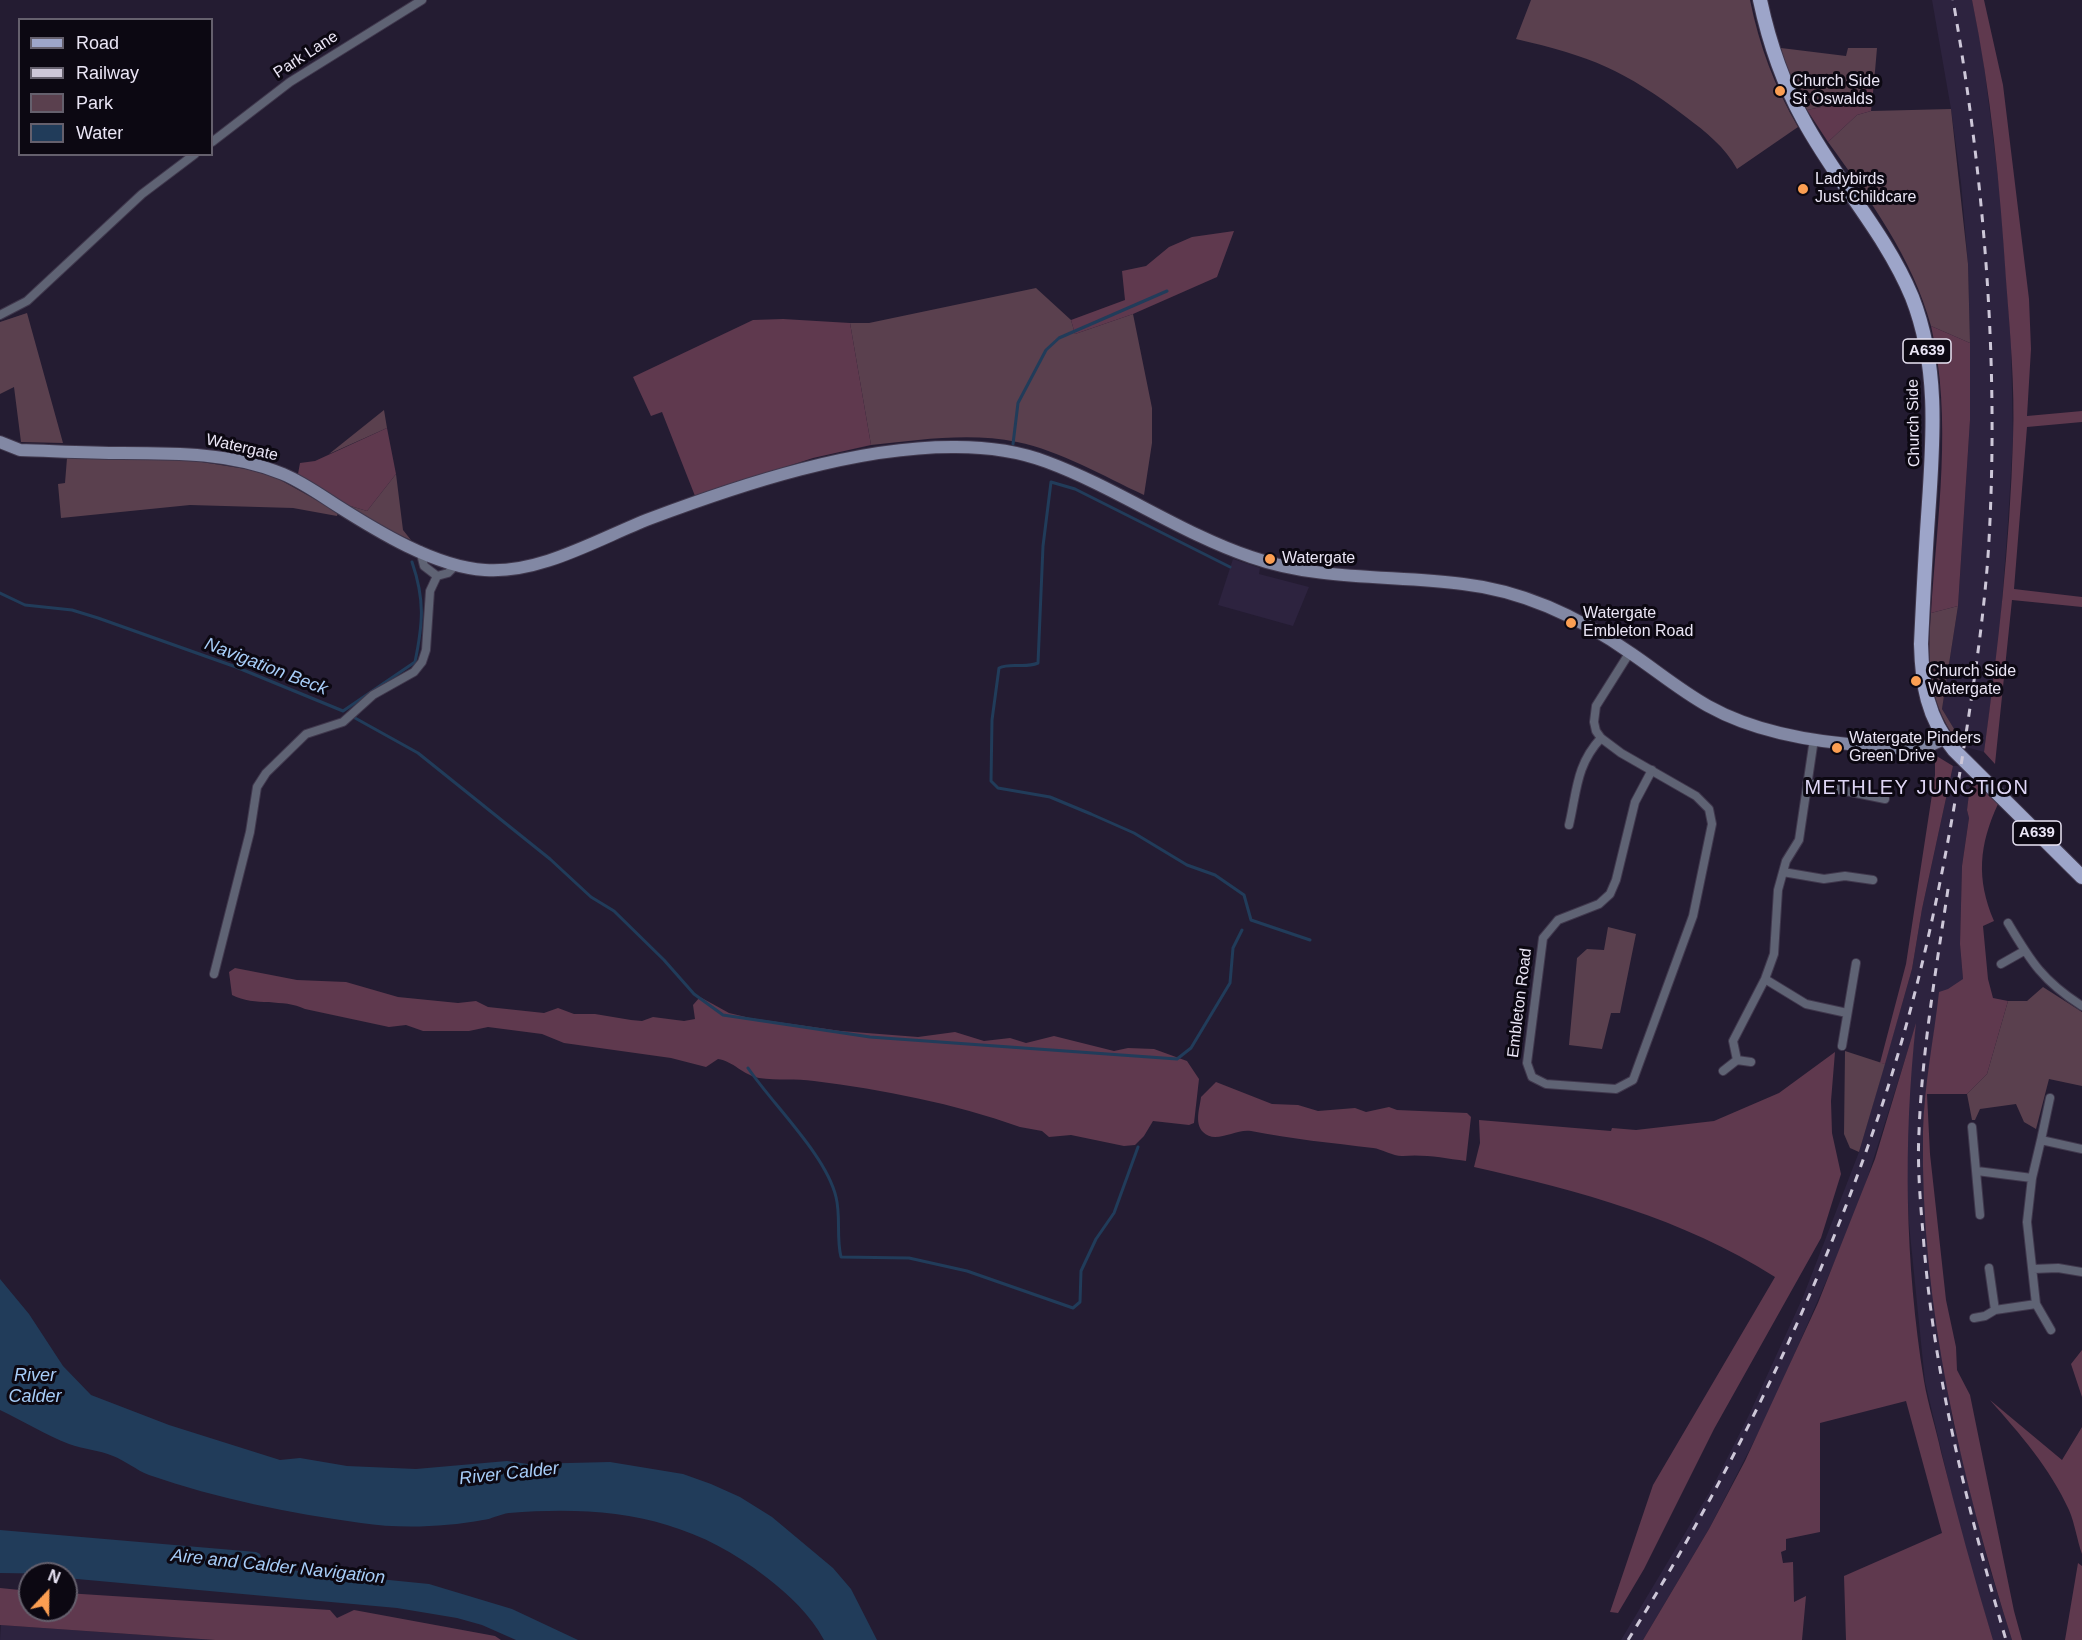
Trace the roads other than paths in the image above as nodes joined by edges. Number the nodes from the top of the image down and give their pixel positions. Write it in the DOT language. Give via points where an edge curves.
graph roads {
  1 [pos="422,0"];
  2 [pos="1760,0"];
  3 [pos="213,141"];
  4 [pos="192,156"];
  5 [pos="0,315"];
  6 [pos="0,442"];
  7 [pos="420,550"];
  8 [pos="456,565"];
  9 [pos="437,576"];
  10 [pos="1630,652"];
  11 [pos="1601,738"];
  12 [pos="1944,738"];
  13 [pos="1814,739"];
  14 [pos="1652,770"];
  15 [pos="1807,783"];
  16 [pos="1885,798"];
  17 [pos="1569,825"];
  18 [pos="1783,872"];
  19 [pos="2082,877"];
  20 [pos="1873,880"];
  21 [pos="2007,923"];
  22 [pos="2024,951"];
  23 [pos="1856,963"];
  24 [pos="2001,964"];
  25 [pos="214,975"];
  26 [pos="1765,979"];
  27 [pos="2082,1006"];
  28 [pos="1847,1013"];
  29 [pos="1842,1046"];
  30 [pos="1737,1060"];
  31 [pos="1751,1062"];
  32 [pos="1723,1071"];
  33 [pos="2050,1098"];
  34 [pos="1972,1127"];
  35 [pos="2041,1140"];
  36 [pos="2082,1149"];
  37 [pos="1977,1172"];
  38 [pos="2032,1178"];
  39 [pos="1980,1215"];
  40 [pos="1989,1268"];
  41 [pos="2033,1269"];
  42 [pos="2082,1272"];
  43 [pos="2036,1304"];
  44 [pos="1995,1310"];
  45 [pos="1974,1318"];
  46 [pos="2051,1330"];
  1 -- 3 [label="street, Park Lane" via="290,82"];
  2 -- 12 [label="main road, Church Side / A639" via="1780,71 1804,121 1873,224 1918,315 1934,404 1922,674 1930,710"];
  4 -- 5 [label="street" via="142,194 27,301"];
  6 -- 7 [label="main road, Watergate" via="20,450 185,452 255,466 297,480 369,525"];
  7 -- 8 [label="main road, Watergate"];
  7 -- 9 [label="street" via="424,566"];
  8 -- 9 [label="street"];
  8 -- 10 [label="main road, Watergate" via="487,570 529,568 690,504 859,456 912,449 992,449 1050,462 1247,556 1283,567 1325,573 1462,584 1505,592 1544,604"];
  9 -- 25 [label="street" via="430,591 426,650 414,672 373,695 343,722 306,734 257,787 250,832"];
  10 -- 11 [label="street" via="1596,706 1594,722"];
  10 -- 13 [label="main road, Watergate" via="1724,714"];
  11 -- 14 [label="street, Embleton Road"];
  11 -- 17 [label="street" via="1581,766"];
  12 -- 13 [label="main road, Watergate" via="1932,746 1916,748"];
  12 -- 19 [label="main road, A639"];
  13 -- 15 [label="street"];
  14 -- 14 [label="street, Embleton Road" via="1696,796 1709,809 1712,824 1693,916 1633,1080 1616,1089 1546,1084 1532,1077 1527,1063 1543,938 1558,920 1599,904 1610,894 1635,802"];
  15 -- 16 [label="street"];
  15 -- 18 [label="street" via="1798,840"];
  18 -- 20 [label="street" via="1824,879 1845,876"];
  18 -- 26 [label="street" via="1774,954"];
  21 -- 22 [label="street"];
  22 -- 24 [label="street"];
  22 -- 27 [label="street" via="2047,982"];
  23 -- 28 [label="street"];
  26 -- 28 [label="street" via="1806,1004"];
  26 -- 30 [label="street" via="1732,1041"];
  28 -- 29 [label="street"];
  30 -- 31 [label="street"];
  30 -- 32 [label="street"];
  33 -- 35 [label="street"];
  34 -- 37 [label="street"];
  35 -- 36 [label="street"];
  35 -- 38 [label="street"];
  37 -- 38 [label="street"];
  37 -- 39 [label="street"];
  38 -- 41 [label="street" via="2027,1222"];
  40 -- 44 [label="street"];
  41 -- 42 [label="street"];
  41 -- 43 [label="street"];
  43 -- 44 [label="street"];
  43 -- 46 [label="street"];
  44 -- 45 [label="street"];
}
